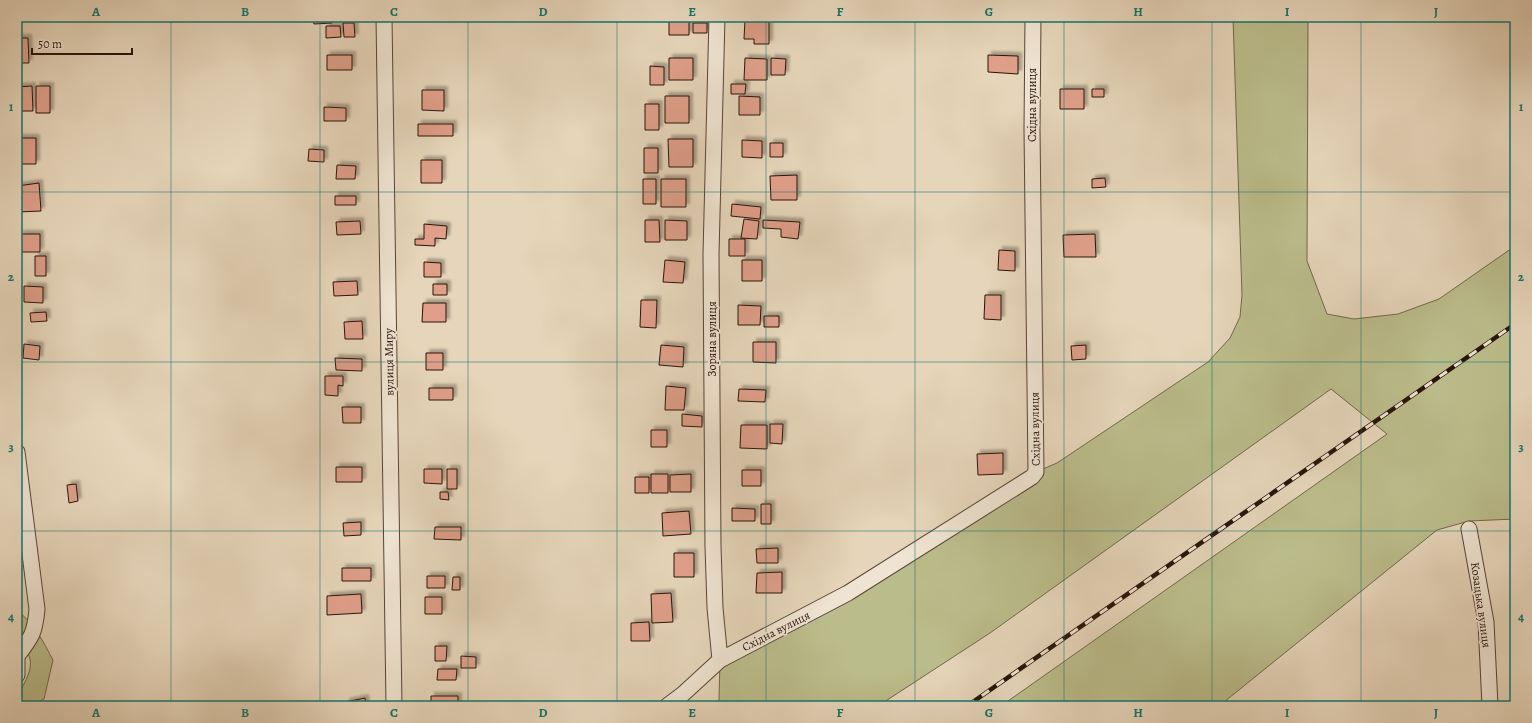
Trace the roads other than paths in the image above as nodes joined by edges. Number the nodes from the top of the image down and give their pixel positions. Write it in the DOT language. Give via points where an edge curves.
graph roads {
  1 [pos="384,17"];
  2 [pos="717,17"];
  3 [pos="1033,17"];
  4 [pos="17,452"];
  5 [pos="1469,529"];
  6 [pos="18,654"];
  7 [pos="720,660"];
  8 [pos="17,675"];
  9 [pos="394,706"];
  10 [pos="668,706"];
  11 [pos="1490,706"];
  1 -- 9 [label="street, вулиця Миру"];
  2 -- 7 [label="street, Зоряна вулиця" via="712,355 713,569"];
  3 -- 7 [label="street, Східна вулиця" via="1036,472 1032,477 848,593"];
  4 -- 6 [label="street" via="37,610 31,638"];
  5 -- 11 [label="street, Козацька вулиця" via="1486,622"];
  6 -- 8 [label="street"];
  7 -- 10 [label="street"];
}
